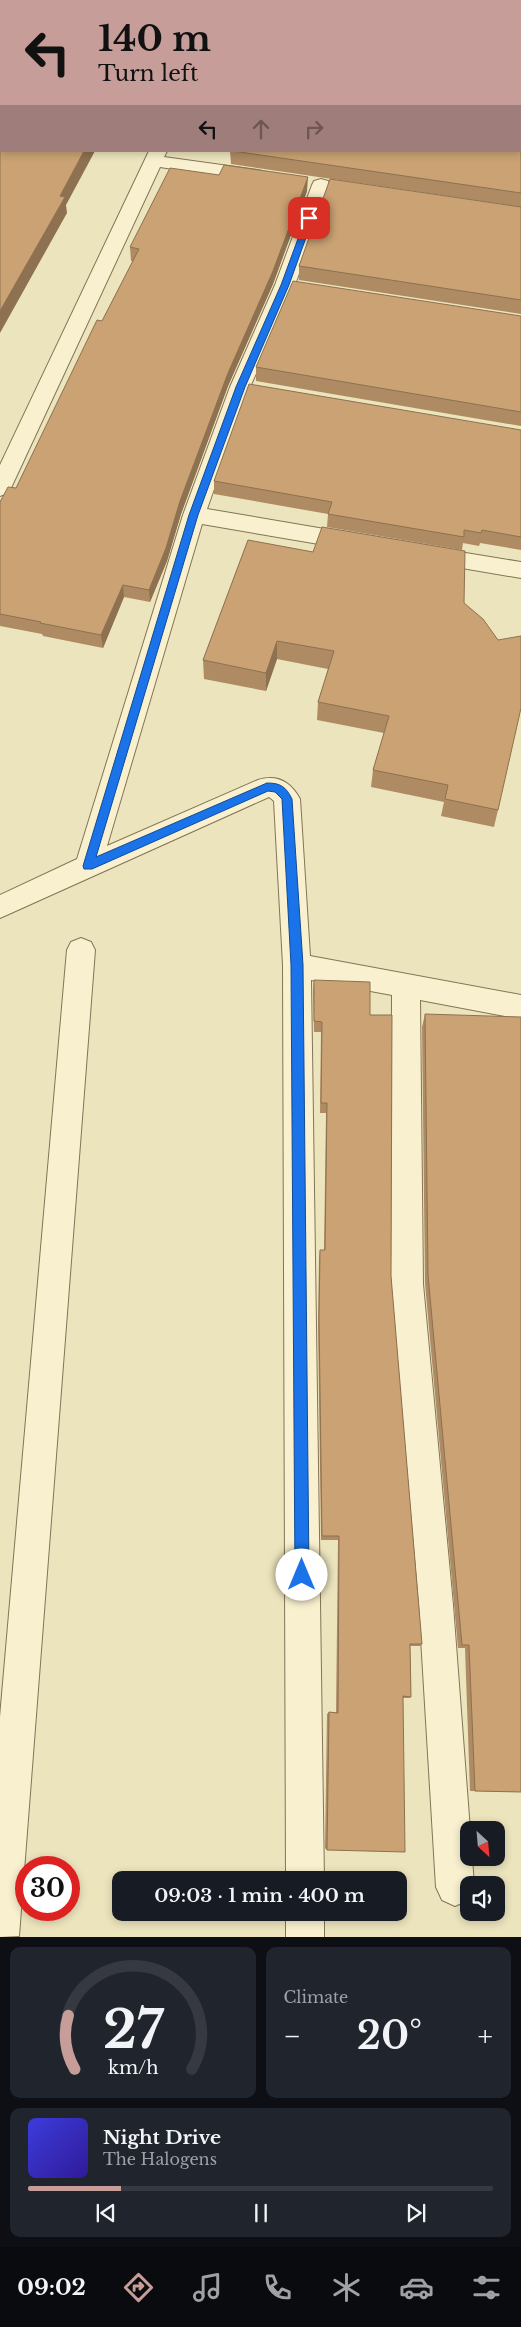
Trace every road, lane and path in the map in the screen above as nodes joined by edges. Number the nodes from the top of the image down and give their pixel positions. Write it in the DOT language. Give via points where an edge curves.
graph roads {
  1 [pos="156,156"];
  2 [pos="275,178"];
  3 [pos="322,185"];
  4 [pos="0,488"];
  5 [pos="194,515"];
  6 [pos="377,546"];
  7 [pos="406,551"];
  8 [pos="521,570"];
  9 [pos="88,866"];
  10 [pos="0,907"];
  11 [pos="81,950"];
  12 [pos="297,965"];
  13 [pos="406,986"];
  14 [pos="521,1007"];
  15 [pos="305,1871"];
  16 [pos="454,1887"];
  17 [pos="305,1921"];
  18 [pos="0,1936"];
  19 [pos="305,1937"];
  1 -- 2 [label="street"];
  1 -- 4 [label="street"];
  3 -- 5 [label="street" via="295,287"];
  5 -- 6 [label="street"];
  5 -- 9 [label="street"];
  7 -- 8 [label="street"];
  9 -- 10 [label="street"];
  9 -- 12 [label="street" via="267,787 277,788 287,799"];
  11 -- 18 [label="street"];
  12 -- 13 [label="street"];
  12 -- 15 [label="street"];
  13 -- 14 [label="street"];
  13 -- 16 [label="street" via="407,1284 436,1605"];
  17 -- 19 [label="street"];
}
